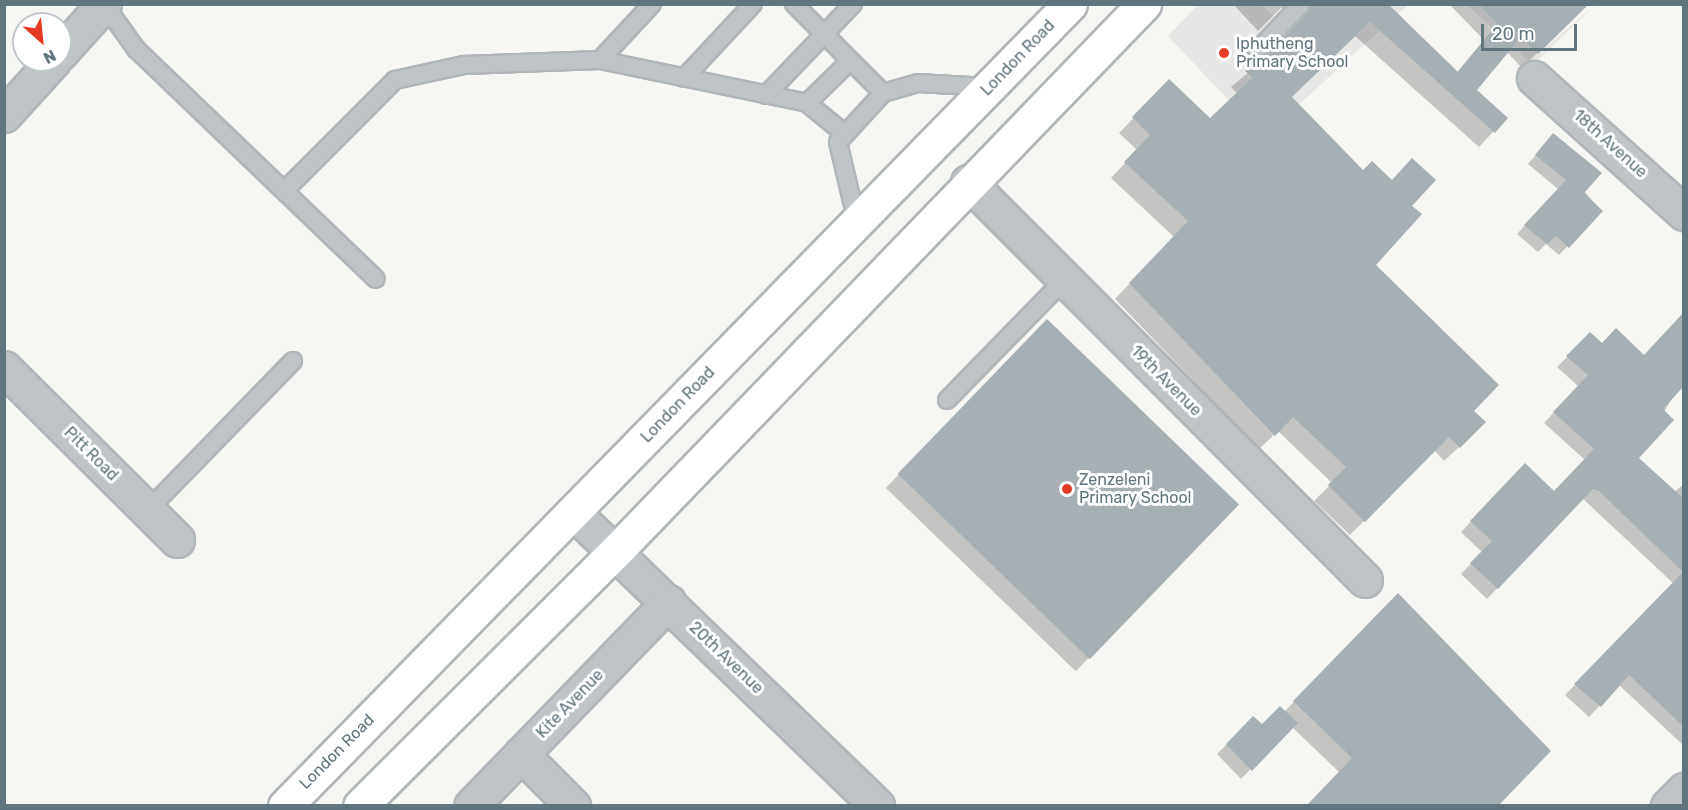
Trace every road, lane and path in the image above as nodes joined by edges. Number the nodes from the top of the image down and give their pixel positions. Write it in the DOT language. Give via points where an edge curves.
graph roads {
  1 [pos="104,4"];
  2 [pos="652,4"];
  3 [pos="753,4"];
  4 [pos="794,4"];
  5 [pos="853,4"];
  6 [pos="1070,4"];
  7 [pos="1144,4"];
  8 [pos="1301,4"];
  9 [pos="824,35"];
  10 [pos="72,40"];
  11 [pos="1257,51"];
  12 [pos="600,60"];
  13 [pos="849,62"];
  14 [pos="43,72"];
  15 [pos="684,78"];
  16 [pos="1534,78"];
  17 [pos="990,87"];
  18 [pos="883,93"];
  19 [pos="766,94"];
  20 [pos="807,103"];
  21 [pos="4,115"];
  22 [pos="845,134"];
  23 [pos="968,182"];
  24 [pos="285,190"];
  25 [pos="1683,213"];
  26 [pos="857,222"];
  27 [pos="376,279"];
  28 [pos="1065,279"];
  29 [pos="293,361"];
  30 [pos="4,368"];
  31 [pos="947,400"];
  32 [pos="148,510"];
  33 [pos="573,512"];
  34 [pos="177,540"];
  35 [pos="615,552"];
  36 [pos="1365,580"];
  37 [pos="669,602"];
  38 [pos="521,754"];
  39 [pos="1683,790"];
  40 [pos="285,806"];
  41 [pos="360,806"];
  42 [pos="471,806"];
  43 [pos="573,806"];
  44 [pos="877,806"];
  45 [pos="1668,806"];
  1 -- 10 [label="street"];
  1 -- 24 [label="lane" via="136,48"];
  2 -- 12 [label="lane"];
  3 -- 15 [label="lane"];
  4 -- 9 [label="lane"];
  5 -- 9 [label="lane"];
  6 -- 17 [label="main road, London Road"];
  7 -- 23 [label="main road"];
  8 -- 11 [label="lane"];
  9 -- 13 [label="lane"];
  9 -- 19 [label="lane"];
  12 -- 15 [label="lane"];
  12 -- 24 [label="lane" via="464,65 395,80"];
  13 -- 18 [label="lane"];
  13 -- 20 [label="lane"];
  14 -- 21 [label="street"];
  15 -- 19 [label="lane"];
  16 -- 25 [label="street, 18th Avenue"];
  17 -- 18 [label="lane" via="918,83"];
  17 -- 26 [label="main road, London Road"];
  18 -- 22 [label="lane"];
  19 -- 20 [label="lane"];
  20 -- 22 [label="lane"];
  22 -- 26 [label="lane" via="838,142 838,155"];
  23 -- 28 [label="street, 19th Avenue"];
  23 -- 35 [label="main road"];
  24 -- 27 [label="lane"];
  26 -- 33 [label="main road, London Road"];
  28 -- 31 [label="lane"];
  28 -- 36 [label="street, 19th Avenue"];
  29 -- 32 [label="lane"];
  30 -- 32 [label="street, Pitt Road"];
  32 -- 34 [label="street, Pitt Road"];
  33 -- 35 [label="street, 20th Avenue"];
  33 -- 40 [label="main road, London Road"];
  35 -- 37 [label="street, 20th Avenue"];
  35 -- 41 [label="main road"];
  37 -- 38 [label="street, Kite Avenue"];
  37 -- 44 [label="street, 20th Avenue"];
  38 -- 42 [label="street, Kite Avenue"];
  38 -- 43 [label="street"];
  39 -- 45 [label="street"];
}
